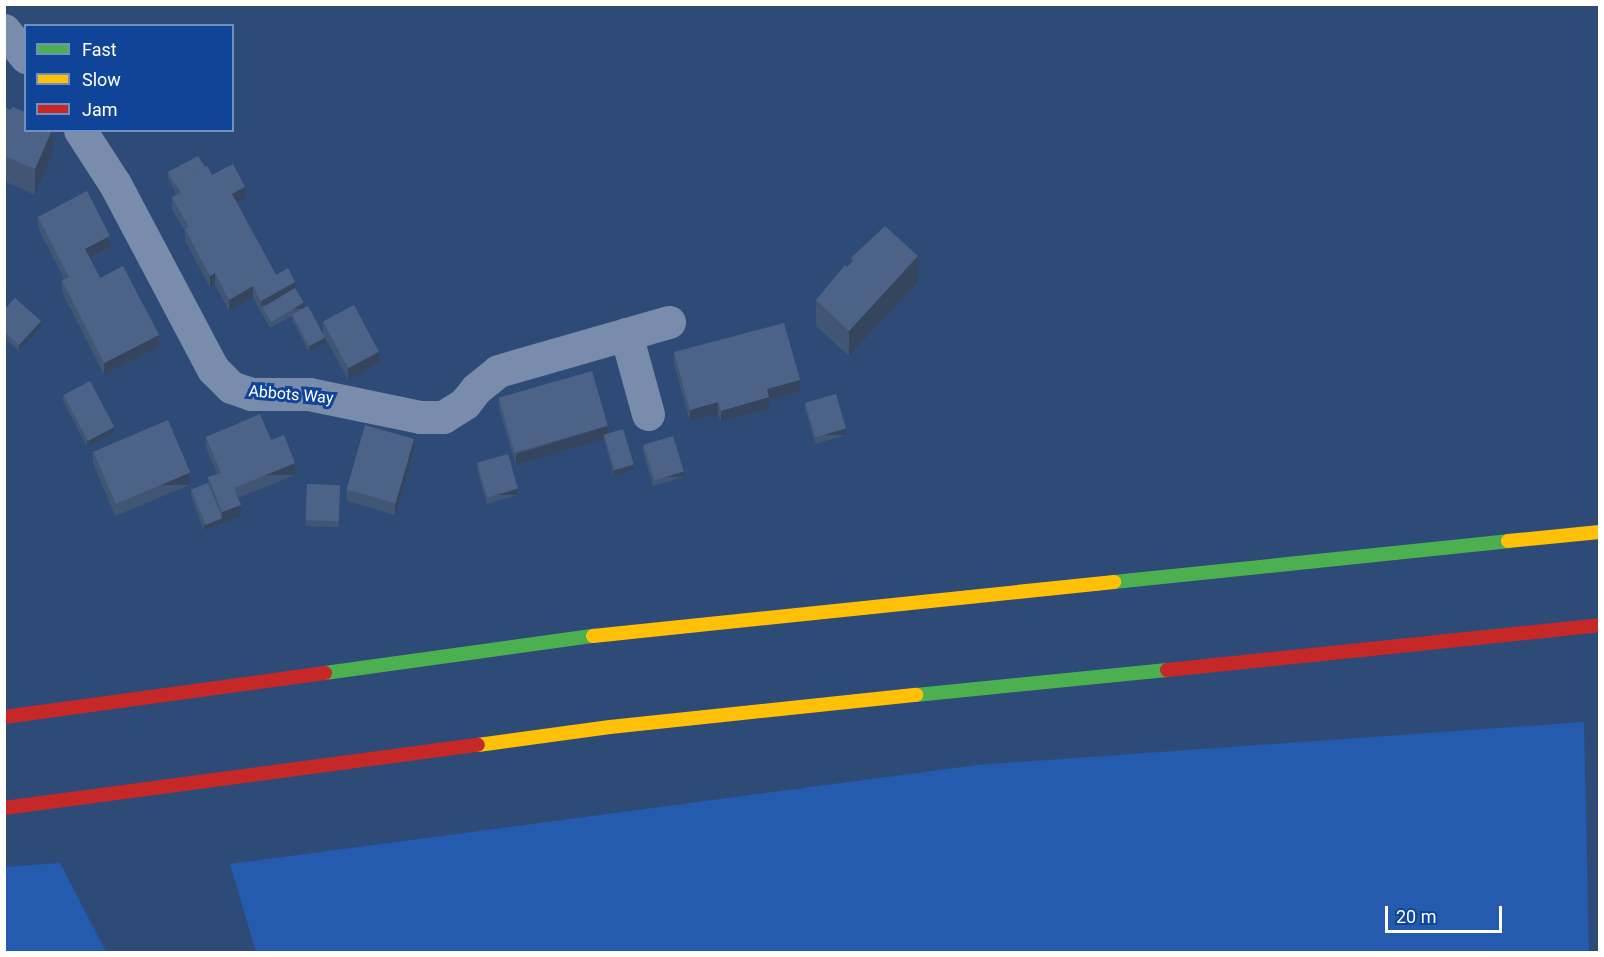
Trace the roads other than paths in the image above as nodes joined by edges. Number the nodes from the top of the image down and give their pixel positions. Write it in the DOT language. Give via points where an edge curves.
graph roads {
  1 [pos="5,31"];
  2 [pos="24,55"];
  3 [pos="81,132"];
  4 [pos="669,322"];
  5 [pos="626,334"];
  6 [pos="648,414"];
  7 [pos="1599,532"];
  8 [pos="1599,625"];
  9 [pos="4,717"];
  10 [pos="4,808"];
  1 -- 2 [label="street"];
  3 -- 5 [label="street, Abbots Way" via="114,184 213,369 231,387 251,394 309,394 420,417 443,417 465,403 476,388 498,371"];
  4 -- 5 [label="street, Abbots Way"];
  5 -- 6 [label="street"];
  7 -- 9 [label="highway" via="610,634"];
  8 -- 10 [label="highway" via="610,728"];
}
